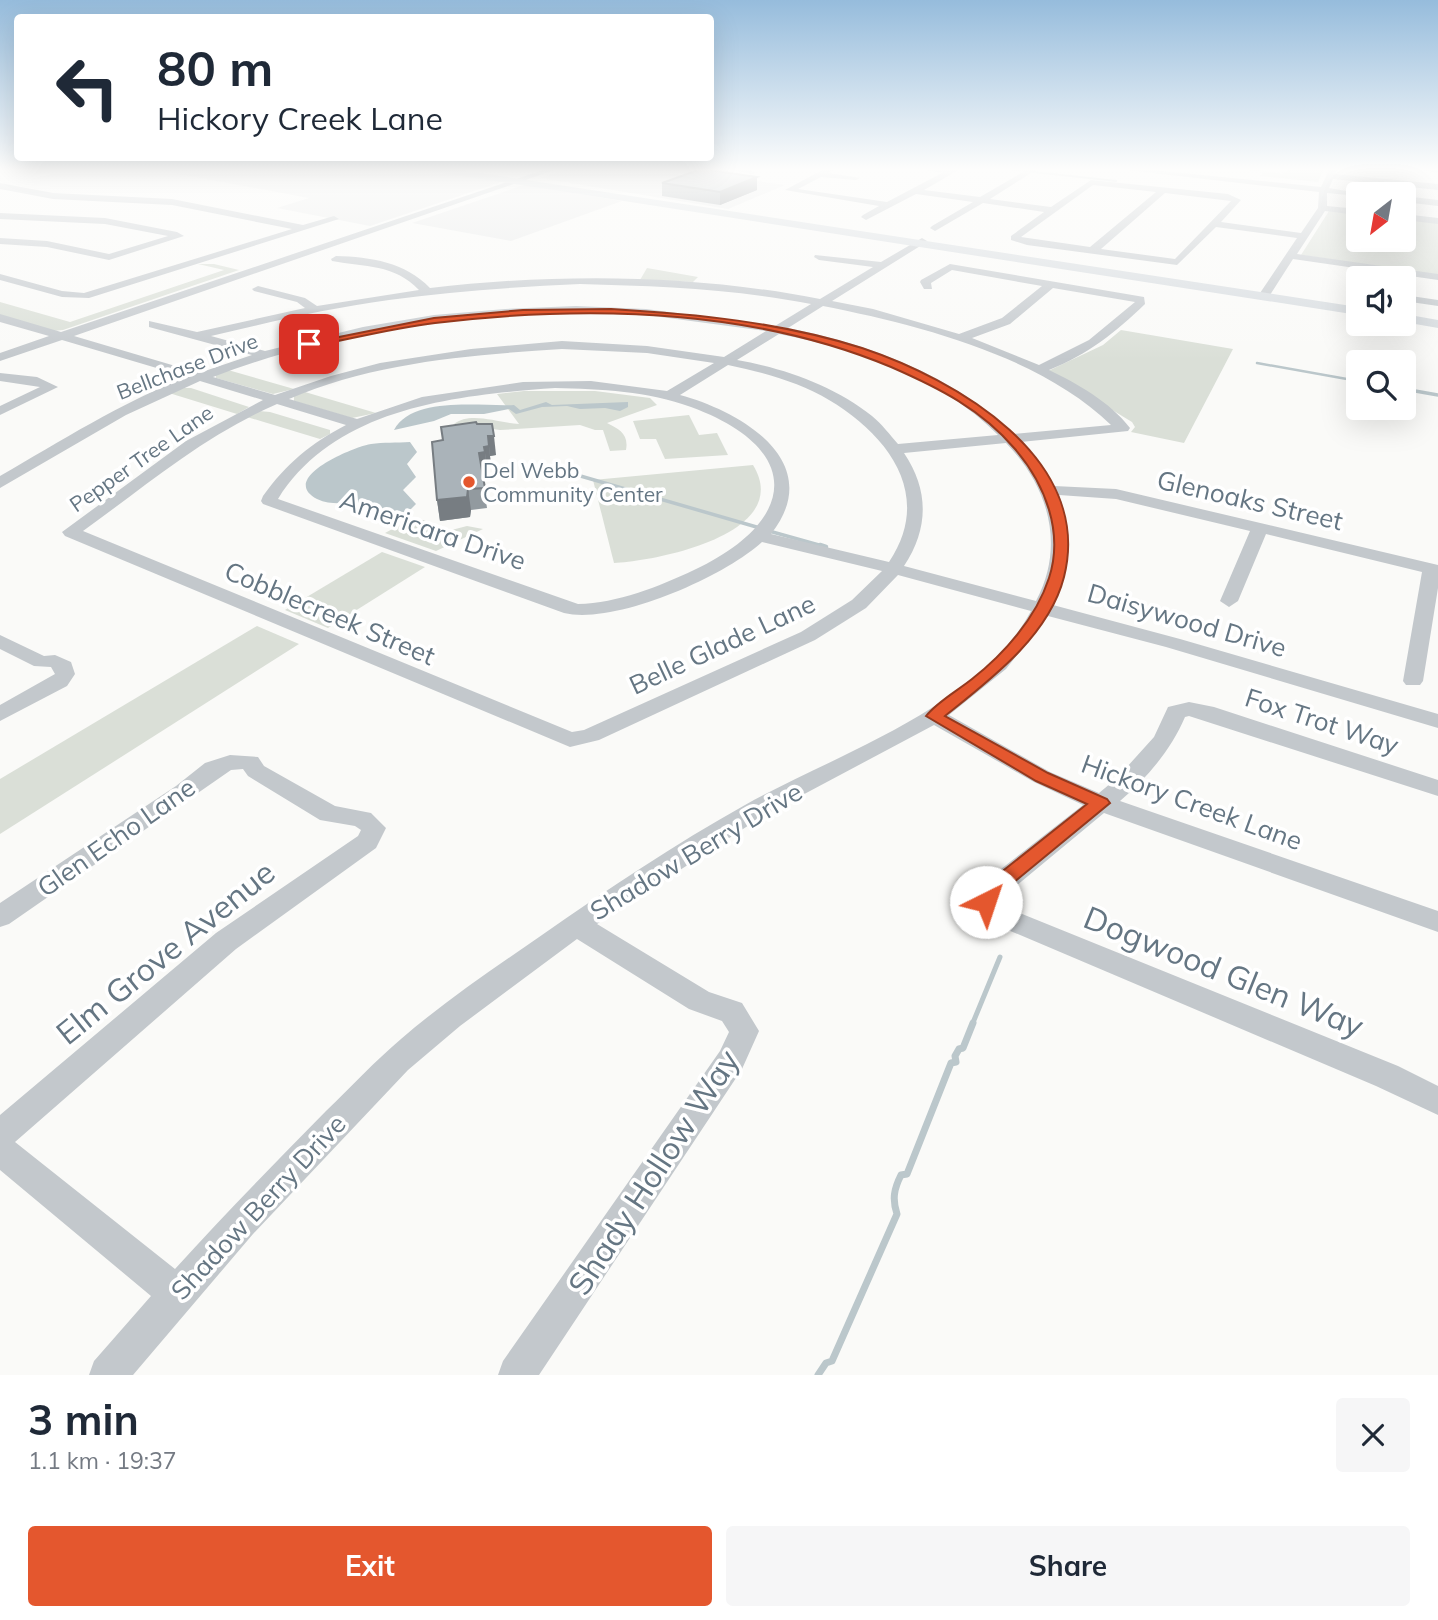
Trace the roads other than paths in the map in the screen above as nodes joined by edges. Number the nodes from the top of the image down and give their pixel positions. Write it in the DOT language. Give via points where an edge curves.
graph roads {
  1 [pos="160,232"];
  2 [pos="291,232"];
  3 [pos="364,232"];
  4 [pos="852,232"];
  5 [pos="1020,232"];
  6 [pos="1113,232"];
  7 [pos="1207,232"];
  8 [pos="1275,232"];
  9 [pos="1306,232"];
  10 [pos="1303,236"];
  11 [pos="0,241"];
  12 [pos="920,243"];
  13 [pos="145,248"];
  14 [pos="1091,251"];
  15 [pos="169,253"];
  16 [pos="182,255"];
  17 [pos="1291,256"];
  18 [pos="818,257"];
  19 [pos="336,259"];
  20 [pos="206,260"];
  21 [pos="883,265"];
  22 [pos="254,269"];
  23 [pos="0,277"];
  24 [pos="1438,277"];
  25 [pos="551,281"];
  26 [pos="579,281"];
  27 [pos="520,282"];
  28 [pos="1051,284"];
  29 [pos="928,287"];
  30 [pos="258,289"];
  31 [pos="426,290"];
  32 [pos="1264,296"];
  33 [pos="1416,300"];
  34 [pos="822,302"];
  35 [pos="1438,303"];
  36 [pos="313,307"];
  37 [pos="1346,309"];
  38 [pos="548,312"];
  39 [pos="0,318"];
  40 [pos="1416,320"];
  41 [pos="153,324"];
  42 [pos="1438,324"];
  43 [pos="0,327"];
  44 [pos="779,329"];
  45 [pos="62,336"];
  46 [pos="196,336"];
  47 [pos="960,338"];
  48 [pos="47,341"];
  49 [pos="548,346"];
  50 [pos="268,355"];
  51 [pos="0,357"];
  52 [pos="728,361"];
  53 [pos="1037,370"];
  54 [pos="0,377"];
  55 [pos="202,377"];
  56 [pos="185,383"];
  57 [pos="669,396"];
  58 [pos="278,400"];
  59 [pos="261,406"];
  60 [pos="0,411"];
  61 [pos="359,424"];
  62 [pos="344,431"];
  63 [pos="1011,438"];
  64 [pos="894,449"];
  65 [pos="0,470"];
  66 [pos="18,472"];
  67 [pos="0,482"];
  68 [pos="1048,490"];
  69 [pos="1260,528"];
  70 [pos="71,533"];
  71 [pos="758,536"];
  72 [pos="894,569"];
  73 [pos="1435,570"];
  74 [pos="1229,601"];
  75 [pos="1043,607"];
  76 [pos="0,641"];
  77 [pos="1413,681"];
  78 [pos="0,714"];
  79 [pos="934,716"];
  80 [pos="1438,721"];
  81 [pos="570,740"];
  82 [pos="233,760"];
  83 [pos="1438,788"];
  84 [pos="1101,803"];
  85 [pos="0,917"];
  86 [pos="1438,922"];
  87 [pos="576,925"];
  88 [pos="1438,1101"];
  89 [pos="0,1135"];
  90 [pos="0,1150"];
  91 [pos="176,1293"];
  92 [pos="108,1375"];
  93 [pos="517,1375"];
  1 -- 13 [label="street" via="179,236"];
  2 -- 20 [label="street"];
  3 -- 22 [label="street"];
  4 -- 12 [label="main road"];
  5 -- 14 [label="street" via="1015,239"];
  6 -- 14 [label="street"];
  7 -- 14 [label="street" via="1177,262"];
  8 -- 10 [label="street"];
  9 -- 10 [label="street"];
  10 -- 17 [label="street"];
  11 -- 13 [label="street" via="47,244 109,257"];
  12 -- 21 [label="street"];
  12 -- 32 [label="main road"];
  13 -- 15 [label="street"];
  16 -- 20 [label="street"];
  17 -- 24 [label="street"];
  17 -- 32 [label="street"];
  18 -- 21 [label="street"];
  19 -- 31 [label="street" via="400,269"];
  20 -- 22 [label="street"];
  20 -- 23 [label="street" via="85,296"];
  21 -- 34 [label="street"];
  22 -- 45 [label="street"];
  25 -- 26 [label="street"];
  25 -- 27 [label="street"];
  25 -- 38 [label="street"];
  26 -- 27 [label="street" via="580,277 571,273 549,272"];
  26 -- 34 [label="street" via="732,288"];
  27 -- 31 [label="street"];
  28 -- 29 [label="street" via="947,267 925,282"];
  28 -- 47 [label="street" via="1006,321"];
  28 -- 53 [label="street" via="1141,302 1106,336"];
  30 -- 36 [label="street"];
  31 -- 36 [label="street"];
  32 -- 37 [label="main road"];
  33 -- 35 [label="street"];
  34 -- 44 [label="street"];
  34 -- 47 [label="street"];
  36 -- 46 [label="street"];
  38 -- 44 [label="street, Bellchase Drive" via="659,314"];
  38 -- 49 [label="street"];
  38 -- 50 [label="street, Bellchase Drive" via="412,324"];
  39 -- 45 [label="street"];
  40 -- 42 [label="main road"];
  41 -- 46 [label="street"];
  43 -- 48 [label="street"];
  44 -- 52 [label="street"];
  44 -- 63 [label="street, Shadow Berry Drive" via="859,351 941,385 976,407"];
  45 -- 48 [label="street"];
  45 -- 55 [label="street"];
  46 -- 50 [label="street"];
  47 -- 53 [label="street"];
  48 -- 51 [label="street"];
  48 -- 56 [label="street"];
  49 -- 52 [label="street, Pepper Tree Lane" via="634,348"];
  49 -- 58 [label="street, Pepper Tree Lane" via="455,353 384,366"];
  50 -- 55 [label="street, Bellchase Drive"];
  52 -- 57 [label="street"];
  52 -- 64 [label="street, Belle Glade Lane" via="824,394 871,424"];
  53 -- 63 [label="street" via="1123,428"];
  54 -- 60 [label="street" via="51,387"];
  55 -- 56 [label="street, Bellchase Drive"];
  55 -- 58 [label="street"];
  56 -- 59 [label="street"];
  56 -- 66 [label="street, Bellchase Drive" via="109,418"];
  57 -- 61 [label="street" via="584,385 499,388 427,401"];
  57 -- 71 [label="street" via="735,421 771,452 781,476 781,500 771,523"];
  58 -- 59 [label="street, Pepper Tree Lane"];
  58 -- 61 [label="street"];
  59 -- 62 [label="street"];
  59 -- 70 [label="street, Pepper Tree Lane" via="208,433"];
  61 -- 62 [label="street"];
  62 -- 71 [label="street, Americara Drive" via="300,461 269,501 580,610 658,594 727,560"];
  63 -- 64 [label="street"];
  63 -- 68 [label="street, Shadow Berry Drive" via="1037,467"];
  64 -- 72 [label="street, Belle Glade Lane" via="909,471 917,509 915,530"];
  65 -- 66 [label="street"];
  66 -- 67 [label="street, Bellchase Drive"];
  68 -- 69 [label="street, Glenoaks Street" via="1116,494"];
  68 -- 75 [label="street, Shadow Berry Drive" via="1058,518 1061,548 1056,578"];
  69 -- 73 [label="street, Glenoaks Street"];
  69 -- 74 [label="street"];
  70 -- 81 [label="street, Cobblecreek Street"];
  71 -- 72 [label="street, Daisywood Drive"];
  72 -- 75 [label="street, Daisywood Drive"];
  72 -- 81 [label="street, Belle Glade Lane" via="873,592 804,639"];
  73 -- 77 [label="street"];
  75 -- 79 [label="street, Shadow Berry Drive" via="1020,642"];
  75 -- 80 [label="street, Daisywood Drive"];
  76 -- 78 [label="street" via="41,662 55,661 64,666 65,674 60,682"];
  79 -- 84 [label="street, Hickory Creek Lane" via="1042,777"];
  79 -- 87 [label="street, Shadow Berry Drive" via="735,821"];
  82 -- 85 [label="street, Glen Echo Lane" via="212,769"];
  82 -- 89 [label="street, Elm Grove Avenue" via="250,762 256,771 329,814 362,819 374,828 367,842 226,941"];
  83 -- 84 [label="street, Fox Trot Way" via="1189,709 1176,712 1164,740 1125,784"];
  84 -- 86 [label="street, Hickory Creek Lane"];
  84 -- 88 [label="street, Dogwood Glen Way" via="987,894 986,902 996,914"];
  87 -- 91 [label="street, Shadow Berry Drive" via="419,1042 254,1206"];
  87 -- 93 [label="street, Shady Hollow Way" via="699,1001 732,1012 744,1031 732,1060"];
  90 -- 91 [label="street"];
  91 -- 92 [label="street, Shadow Berry Drive"];
}
